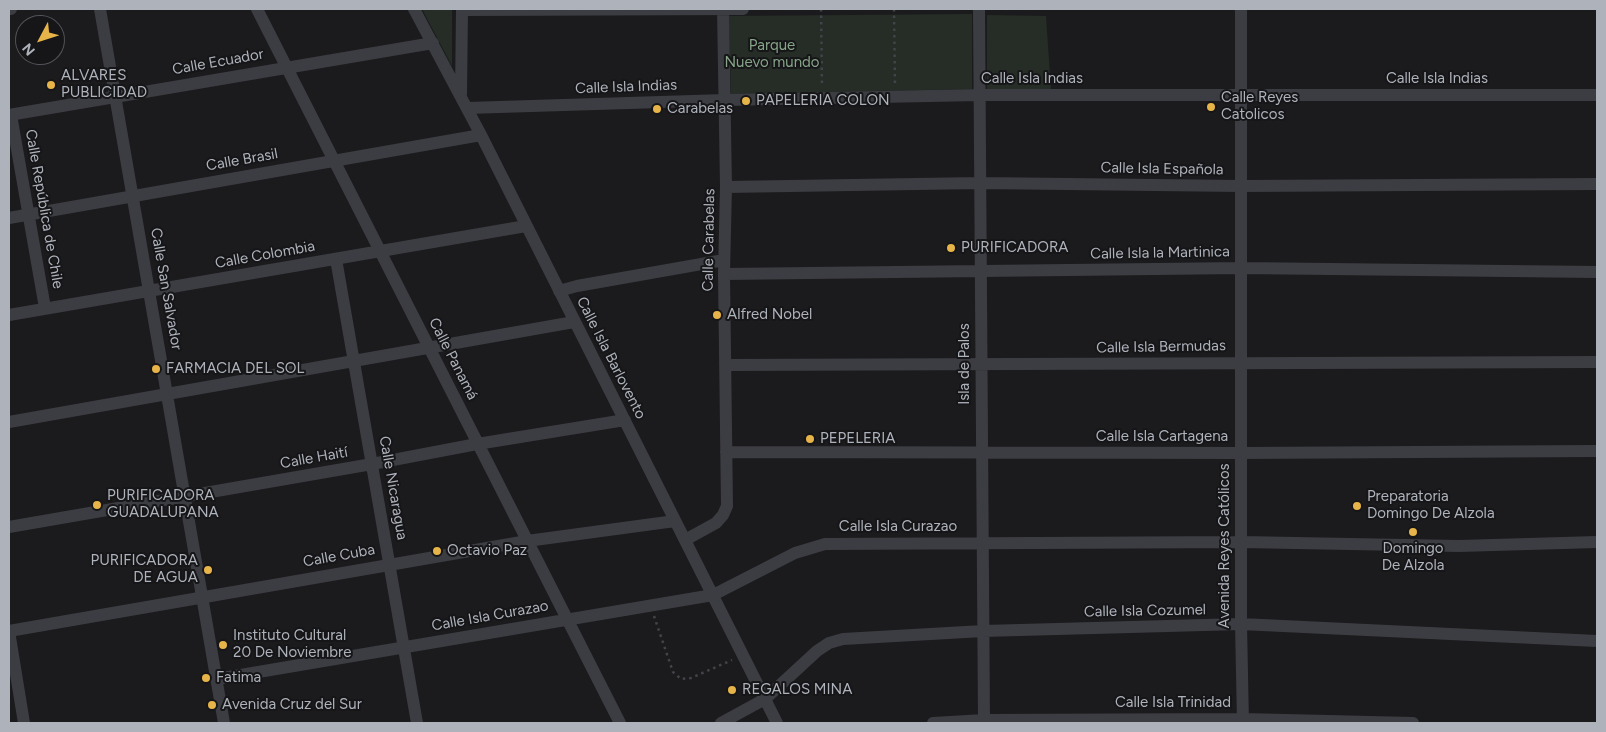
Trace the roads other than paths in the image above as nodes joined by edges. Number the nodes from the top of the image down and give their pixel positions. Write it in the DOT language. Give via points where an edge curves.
graph roads {
  1 [pos="100,9"];
  2 [pos="257,9"];
  3 [pos="414,9"];
  4 [pos="462,9"];
  5 [pos="723,9"];
  6 [pos="743,9"];
  7 [pos="979,9"];
  8 [pos="1241,9"];
  9 [pos="433,43"];
  10 [pos="287,67"];
  11 [pos="980,95"];
  12 [pos="1241,95"];
  13 [pos="1597,95"];
  14 [pos="115,96"];
  15 [pos="461,96"];
  16 [pos="725,100"];
  17 [pos="466,108"];
  18 [pos="10,115"];
  19 [pos="481,136"];
  20 [pos="334,160"];
  21 [pos="980,183"];
  22 [pos="1597,184"];
  23 [pos="1241,186"];
  24 [pos="726,187"];
  25 [pos="133,196"];
  26 [pos="29,214"];
  27 [pos="9,218"];
  28 [pos="526,226"];
  29 [pos="381,252"];
  30 [pos="336,259"];
  31 [pos="724,260"];
  32 [pos="1242,268"];
  33 [pos="980,271"];
  34 [pos="1597,272"];
  35 [pos="724,274"];
  36 [pos="559,291"];
  37 [pos="150,292"];
  38 [pos="45,308"];
  39 [pos="9,315"];
  40 [pos="574,322"];
  41 [pos="429,348"];
  42 [pos="354,361"];
  43 [pos="1242,362"];
  44 [pos="1597,362"];
  45 [pos="725,365"];
  46 [pos="981,365"];
  47 [pos="168,394"];
  48 [pos="625,420"];
  49 [pos="9,422"];
  50 [pos="477,444"];
  51 [pos="1597,451"];
  52 [pos="726,452"];
  53 [pos="981,452"];
  54 [pos="1241,453"];
  55 [pos="372,464"];
  56 [pos="185,496"];
  57 [pos="675,521"];
  58 [pos="9,527"];
  59 [pos="685,540"];
  60 [pos="527,541"];
  61 [pos="1241,542"];
  62 [pos="1597,542"];
  63 [pos="983,543"];
  64 [pos="389,564"];
  65 [pos="713,595"];
  66 [pos="202,596"];
  67 [pos="568,620"];
  68 [pos="1241,624"];
  69 [pos="9,631"];
  70 [pos="983,631"];
  71 [pos="1597,642"];
  72 [pos="404,647"];
  73 [pos="217,679"];
  74 [pos="765,699"];
  75 [pos="984,720"];
  76 [pos="1243,721"];
  77 [pos="24,723"];
  78 [pos="224,723"];
  79 [pos="417,723"];
  80 [pos="620,723"];
  81 [pos="722,723"];
  82 [pos="777,723"];
  83 [pos="933,723"];
  84 [pos="1413,723"];
  1 -- 14 [label="street, Calle San Salvador"];
  2 -- 10 [label="street, Calle Panamá"];
  3 -- 9 [label="street, Calle Isla Barlovento"];
  4 -- 5 [label="street"];
  4 -- 15 [label="street"];
  5 -- 6 [label="street"];
  5 -- 16 [label="street, Calle Carabelas"];
  7 -- 11 [label="street, Isla de Palos"];
  8 -- 12 [label="street, Avenida Reyes Católicos"];
  9 -- 10 [label="street, Calle Ecuador"];
  9 -- 15 [label="street, Calle Isla Barlovento"];
  10 -- 14 [label="street, Calle Ecuador"];
  10 -- 20 [label="street, Calle Panamá"];
  11 -- 12 [label="street, Calle Isla Indias"];
  11 -- 16 [label="street, Calle Isla Indias"];
  11 -- 21 [label="street, Isla de Palos"];
  12 -- 13 [label="street, Calle Isla Indias"];
  12 -- 23 [label="street, Avenida Reyes Católicos"];
  14 -- 18 [label="street, Calle Ecuador"];
  14 -- 25 [label="street, Calle San Salvador"];
  15 -- 17 [label="street, Calle Isla Barlovento"];
  16 -- 17 [label="street, Calle Isla Indias"];
  16 -- 24 [label="street, Calle Carabelas"];
  17 -- 19 [label="street, Calle Isla Barlovento"];
  18 -- 26 [label="street, Calle República de Chile"];
  19 -- 20 [label="street, Calle Brasil"];
  19 -- 28 [label="street, Calle Isla Barlovento"];
  20 -- 25 [label="street, Calle Brasil"];
  20 -- 29 [label="street, Calle Panamá"];
  21 -- 23 [label="street, Calle Isla Española"];
  21 -- 24 [label="street, Calle Isla Española"];
  21 -- 33 [label="street, Isla de Palos"];
  22 -- 23 [label="street, Calle Isla Española"];
  23 -- 32 [label="street, Avenida Reyes Católicos"];
  24 -- 31 [label="street, Calle Carabelas"];
  25 -- 26 [label="street, Calle Brasil"];
  25 -- 37 [label="street, Calle San Salvador"];
  26 -- 27 [label="street, Calle Brasil"];
  26 -- 38 [label="street, Calle República de Chile"];
  28 -- 29 [label="street, Calle Colombia"];
  28 -- 36 [label="street, Calle Isla Barlovento"];
  29 -- 30 [label="street, Calle Colombia"];
  29 -- 41 [label="street, Calle Panamá"];
  30 -- 37 [label="street, Calle Colombia"];
  30 -- 42 [label="street, Calle Nicaragua"];
  31 -- 35 [label="street, Calle Carabelas"];
  31 -- 36 [label="street"];
  32 -- 33 [label="street, Calle Isla la Martinica"];
  32 -- 34 [label="street, Calle Isla la Martinica"];
  32 -- 43 [label="street, Avenida Reyes Católicos"];
  33 -- 35 [label="street, Calle Isla la Martinica"];
  33 -- 46 [label="street, Isla de Palos"];
  35 -- 45 [label="street, Calle Carabelas"];
  36 -- 40 [label="street, Calle Isla Barlovento"];
  37 -- 38 [label="street, Calle Colombia"];
  37 -- 47 [label="street, Calle San Salvador"];
  38 -- 39 [label="street, Calle Colombia"];
  40 -- 41 [label="street"];
  40 -- 48 [label="street, Calle Isla Barlovento"];
  41 -- 42 [label="street"];
  41 -- 50 [label="street, Calle Panamá"];
  42 -- 47 [label="street"];
  42 -- 55 [label="street, Calle Nicaragua"];
  43 -- 44 [label="street, Calle Isla Bermudas"];
  43 -- 46 [label="street, Calle Isla Bermudas"];
  43 -- 54 [label="street, Avenida Reyes Católicos"];
  45 -- 46 [label="street, Calle Isla Bermudas"];
  45 -- 52 [label="street, Calle Carabelas"];
  46 -- 53 [label="street, Isla de Palos"];
  47 -- 49 [label="street"];
  47 -- 56 [label="street, Calle San Salvador"];
  48 -- 50 [label="street, Calle Haití"];
  48 -- 57 [label="street, Calle Isla Barlovento"];
  50 -- 55 [label="street, Calle Haití"];
  50 -- 60 [label="street, Calle Panamá"];
  51 -- 54 [label="street, Calle Isla Cartagena"];
  52 -- 53 [label="street, Calle Isla Cartagena"];
  52 -- 59 [label="street, Calle Carabelas" via="727,506 724,515"];
  53 -- 54 [label="street, Calle Isla Cartagena"];
  53 -- 63 [label="street, Isla de Palos"];
  54 -- 61 [label="street, Avenida Reyes Católicos"];
  55 -- 56 [label="street, Calle Haití"];
  55 -- 64 [label="street, Calle Nicaragua"];
  56 -- 58 [label="street, Calle Haití"];
  56 -- 66 [label="street, Calle San Salvador"];
  57 -- 59 [label="street, Calle Isla Barlovento"];
  57 -- 60 [label="street, Calle Cuba"];
  59 -- 65 [label="street, Calle Isla Barlovento"];
  60 -- 64 [label="street, Calle Cuba"];
  60 -- 67 [label="street, Calle Panamá"];
  61 -- 62 [label="street, Calle Isla Curazao" via="1459,546"];
  61 -- 63 [label="street, Calle Isla Curazao"];
  61 -- 68 [label="street, Avenida Reyes Católicos"];
  63 -- 65 [label="street, Calle Isla Curazao" via="826,544 795,553"];
  63 -- 70 [label="street, Isla de Palos"];
  64 -- 66 [label="street, Calle Cuba"];
  64 -- 72 [label="street, Calle Nicaragua"];
  65 -- 67 [label="street, Calle Isla Curazao"];
  65 -- 74 [label="street, Calle Isla Barlovento"];
  66 -- 69 [label="street, Calle Cuba"];
  66 -- 73 [label="street, Calle San Salvador"];
  67 -- 72 [label="street, Calle Isla Curazao"];
  67 -- 80 [label="street, Calle Panamá"];
  68 -- 70 [label="street, Calle Isla Cozumel"];
  68 -- 71 [label="street, Calle Isla Cozumel"];
  68 -- 76 [label="street, Avenida Reyes Católicos"];
  69 -- 77 [label="street"];
  70 -- 74 [label="street, Calle Isla Cozumel" via="836,640 817,651"];
  70 -- 75 [label="street, Isla de Palos"];
  72 -- 73 [label="street, Calle Isla Curazao"];
  72 -- 79 [label="street, Calle Nicaragua"];
  73 -- 78 [label="street, Calle San Salvador"];
  74 -- 81 [label="street, Calle Isla Cozumel"];
  74 -- 82 [label="street, Calle Isla Barlovento"];
  75 -- 76 [label="street, Calle Isla Trinidad"];
  75 -- 83 [label="street, Calle Isla Trinidad"];
  76 -- 84 [label="street, Calle Isla Trinidad"];
}
